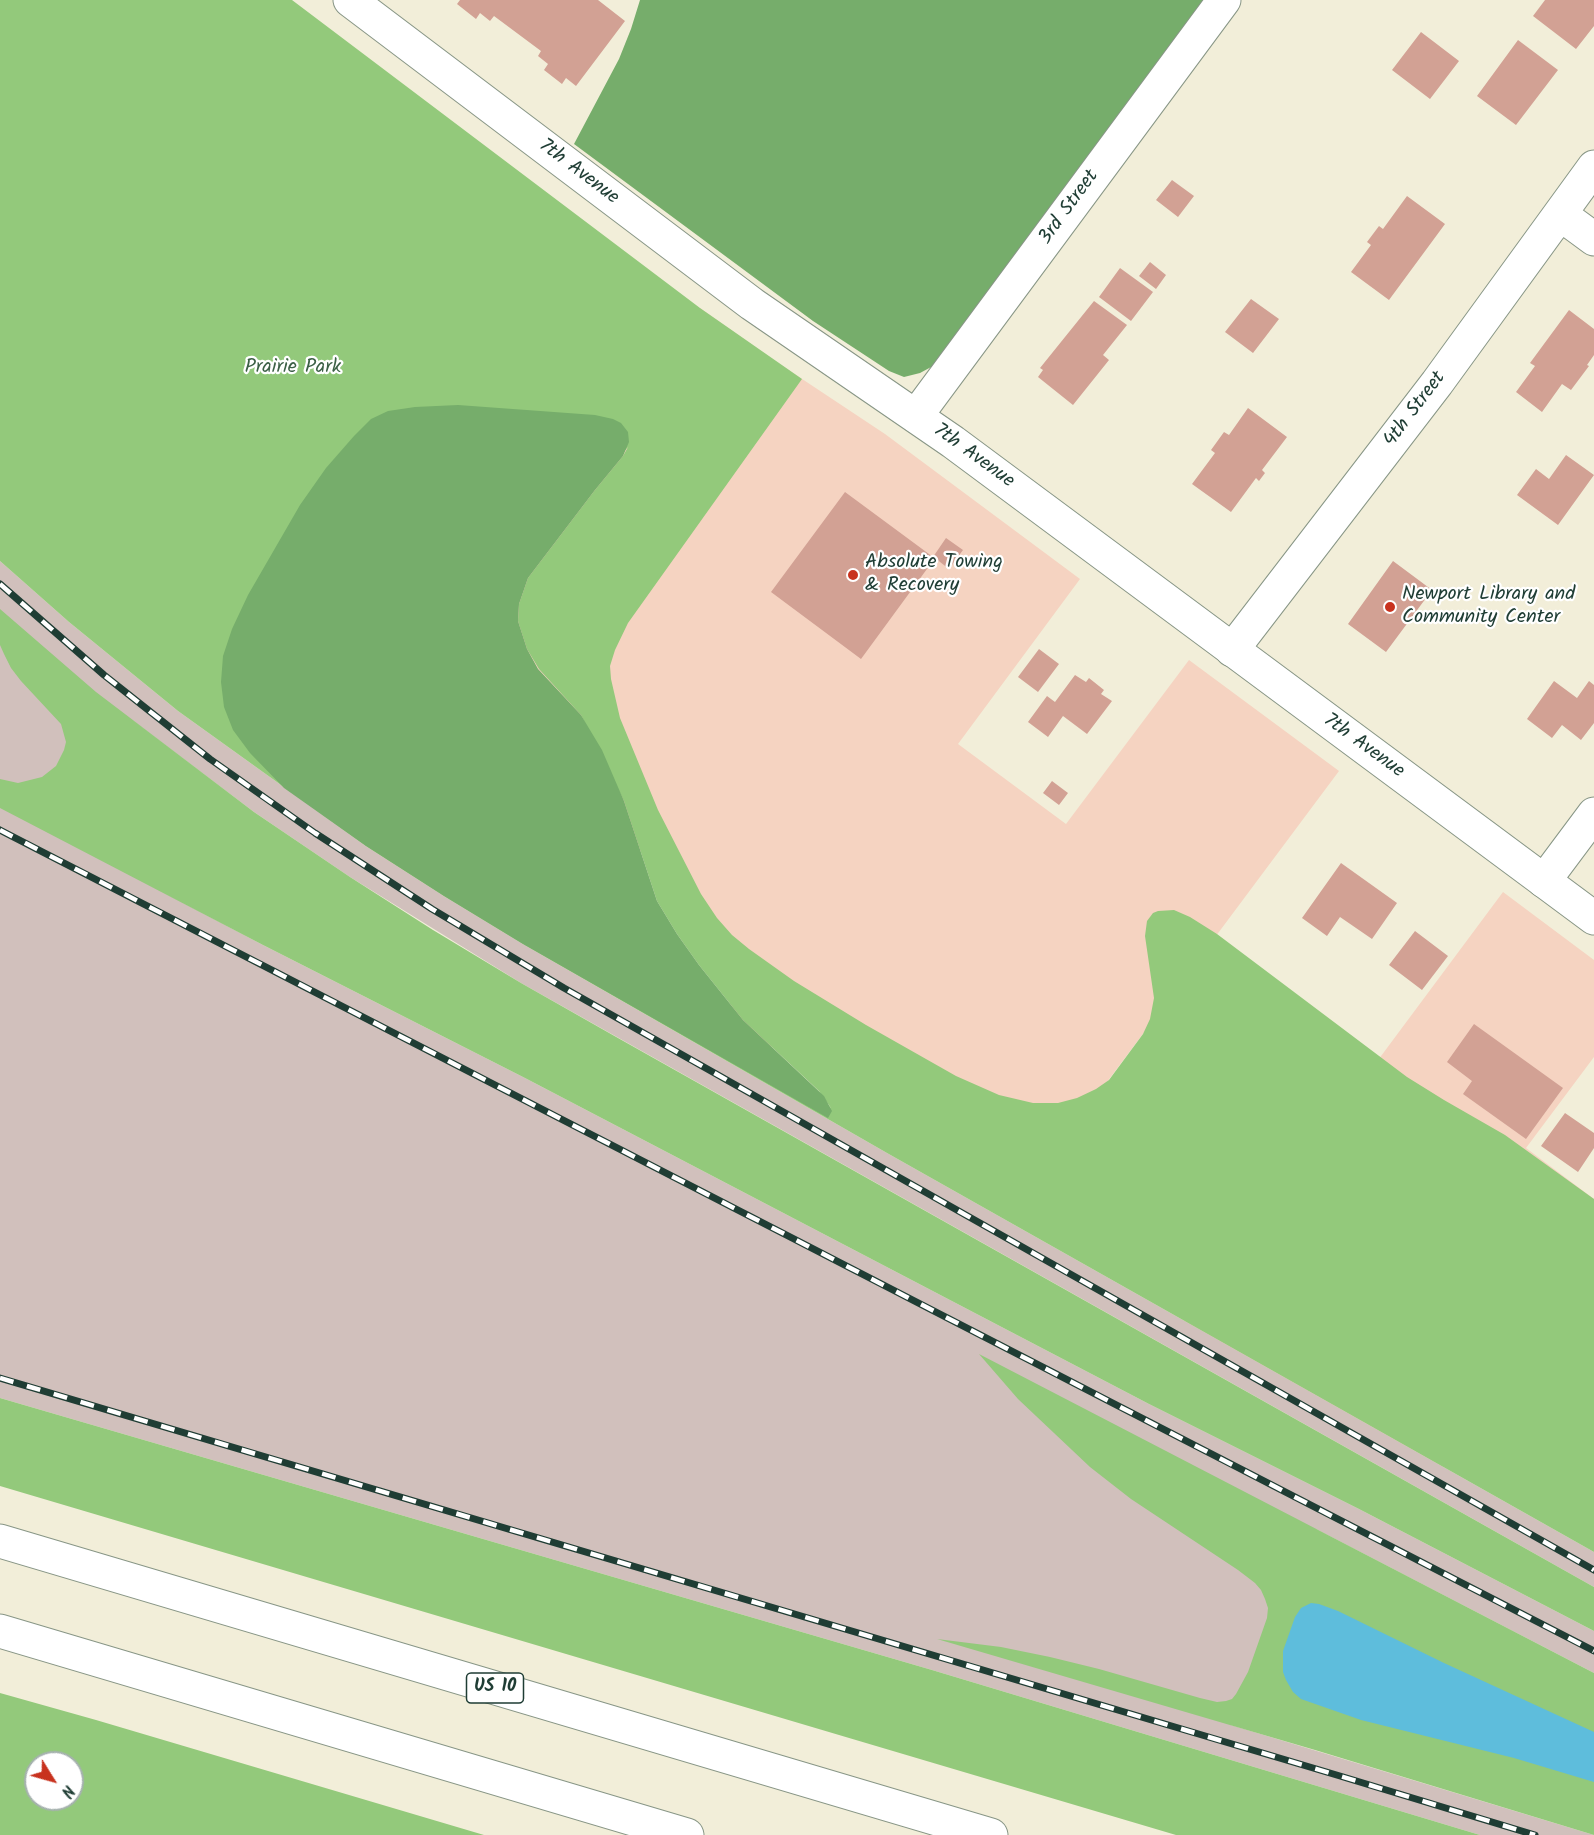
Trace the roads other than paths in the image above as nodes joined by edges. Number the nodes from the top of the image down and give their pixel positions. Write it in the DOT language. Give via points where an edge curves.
graph roads {
  1 [pos="350,0"];
  2 [pos="1224,0"];
  3 [pos="1594,167"];
  4 [pos="1560,214"];
  5 [pos="1594,239"];
  6 [pos="916,416"];
  7 [pos="1232,650"];
  8 [pos="1594,814"];
  9 [pos="1544,880"];
  10 [pos="1594,918"];
  11 [pos="0,1541"];
  12 [pos="0,1631"];
  13 [pos="687,1835"];
  14 [pos="991,1835"];
  1 -- 6 [label="main road, 7th Avenue" via="752,304"];
  2 -- 6 [label="main road, 3rd Street"];
  3 -- 4 [label="main road, 4th Street"];
  4 -- 5 [label="main road"];
  4 -- 7 [label="main road, 4th Street"];
  6 -- 7 [label="main road, 7th Avenue"];
  7 -- 9 [label="main road, 7th Avenue"];
  8 -- 9 [label="main road"];
  9 -- 10 [label="main road, 7th Avenue"];
  11 -- 14 [label="main road, US 10"];
  12 -- 13 [label="main road"];
}
